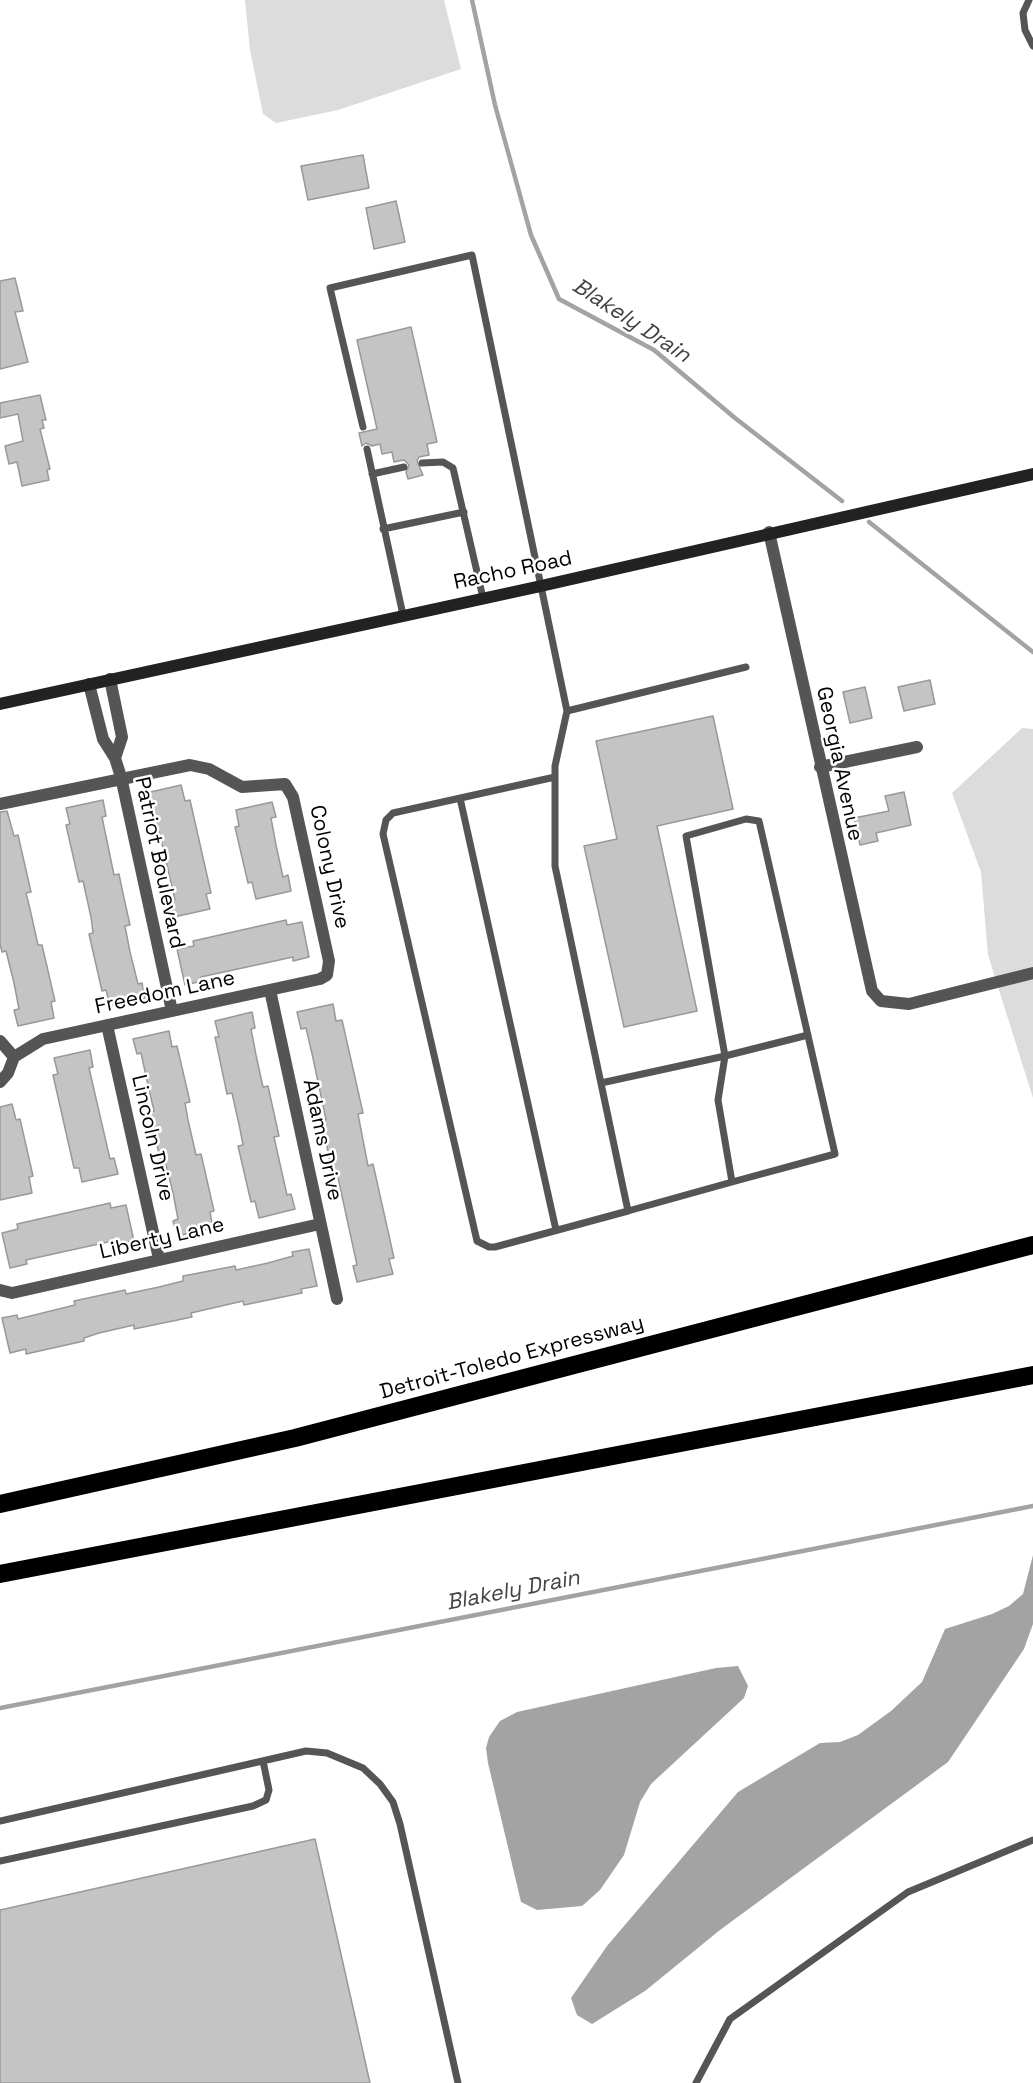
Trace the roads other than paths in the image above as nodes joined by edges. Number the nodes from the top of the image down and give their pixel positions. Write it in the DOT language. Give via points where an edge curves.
graph roads {
  1 [pos="1029,0"];
  2 [pos="1033,46"];
  3 [pos="363,427"];
  4 [pos="367,448"];
  5 [pos="422,463"];
  6 [pos="404,467"];
  7 [pos="372,474"];
  8 [pos="1033,474"];
  9 [pos="464,512"];
  10 [pos="383,529"];
  11 [pos="769,532"];
  12 [pos="541,586"];
  13 [pos="483,598"];
  14 [pos="403,615"];
  15 [pos="746,667"];
  16 [pos="110,679"];
  17 [pos="89,684"];
  18 [pos="0,704"];
  19 [pos="567,711"];
  20 [pos="917,747"];
  21 [pos="115,758"];
  22 [pos="820,767"];
  23 [pos="121,777"];
  24 [pos="555,777"];
  25 [pos="459,798"];
  26 [pos="0,804"];
  27 [pos="326,946"];
  28 [pos="1033,973"];
  29 [pos="270,990"];
  30 [pos="172,1011"];
  31 [pos="107,1025"];
  32 [pos="808,1035"];
  33 [pos="0,1041"];
  34 [pos="725,1056"];
  35 [pos="14,1057"];
  36 [pos="0,1082"];
  37 [pos="601,1083"];
  38 [pos="732,1182"];
  39 [pos="628,1211"];
  40 [pos="320,1224"];
  41 [pos="556,1230"];
  42 [pos="1033,1245"];
  43 [pos="159,1259"];
  44 [pos="6,1292"];
  45 [pos="337,1299"];
  46 [pos="1033,1374"];
  47 [pos="0,1504"];
  48 [pos="0,1574"];
  49 [pos="263,1761"];
  50 [pos="0,1821"];
  51 [pos="1033,1840"];
  52 [pos="0,1861"];
  53 [pos="458,2083"];
  54 [pos="696,2083"];
  1 -- 2 [label="lane" via="1023,13 1025,30"];
  3 -- 12 [label="lane" via="330,288 472,255"];
  4 -- 7 [label="lane"];
  5 -- 9 [label="lane" via="443,462 453,468"];
  6 -- 7 [label="lane"];
  7 -- 10 [label="lane"];
  8 -- 11 [label="street, Racho Road"];
  9 -- 10 [label="lane"];
  9 -- 13 [label="lane"];
  10 -- 14 [label="lane"];
  11 -- 12 [label="street, Racho Road"];
  11 -- 22 [label="street, Georgia Avenue"];
  12 -- 13 [label="street, Racho Road"];
  12 -- 19 [label="lane"];
  13 -- 14 [label="street, Racho Road"];
  14 -- 16 [label="street, Racho Road"];
  15 -- 19 [label="lane"];
  16 -- 17 [label="street, Racho Road"];
  16 -- 21 [label="street, Patriot Boulevard" via="122,737"];
  17 -- 18 [label="street, Racho Road"];
  17 -- 21 [label="street, Patriot Boulevard" via="103,739"];
  19 -- 24 [label="lane"];
  20 -- 22 [label="street"];
  21 -- 23 [label="street, Patriot Boulevard"];
  22 -- 28 [label="street, Georgia Avenue" via="866,975 881,1001 909,1004"];
  23 -- 26 [label="street"];
  23 -- 27 [label="street, Colony Drive" via="201,766 242,787 285,784 293,797"];
  23 -- 30 [label="street, Patriot Boulevard"];
  24 -- 25 [label="lane"];
  24 -- 37 [label="lane" via="555,866"];
  25 -- 41 [label="lane"];
  25 -- 41 [label="lane" via="393,813 386,820 383,834 477,1241 495,1246"];
  27 -- 29 [label="street, Freedom Lane" via="327,975"];
  29 -- 30 [label="street, Freedom Lane"];
  29 -- 40 [label="street, Adams Drive"];
  30 -- 31 [label="street, Freedom Lane"];
  31 -- 35 [label="street, Freedom Lane" via="43,1039"];
  31 -- 43 [label="street, Lincoln Drive"];
  32 -- 34 [label="lane"];
  32 -- 34 [label="lane" via="759,821 746,819 686,836"];
  32 -- 38 [label="lane" via="835,1154"];
  33 -- 35 [label="street"];
  34 -- 37 [label="lane"];
  34 -- 38 [label="lane" via="718,1100"];
  35 -- 36 [label="street, Freedom Lane"];
  37 -- 39 [label="lane"];
  38 -- 39 [label="lane"];
  39 -- 41 [label="lane"];
  40 -- 43 [label="street, Liberty Lane"];
  40 -- 45 [label="street, Adams Drive"];
  42 -- 47 [label="highway, Detroit-Toledo Expressway" via="295,1438"];
  43 -- 44 [label="street, Liberty Lane"];
  46 -- 48 [label="highway"];
  49 -- 50 [label="lane"];
  49 -- 52 [label="lane" via="269,1790 266,1800 253,1806"];
  49 -- 53 [label="lane" via="306,1751 336,1756 363,1768 393,1802"];
  51 -- 54 [label="lane" via="908,1892 730,2019"];
}
